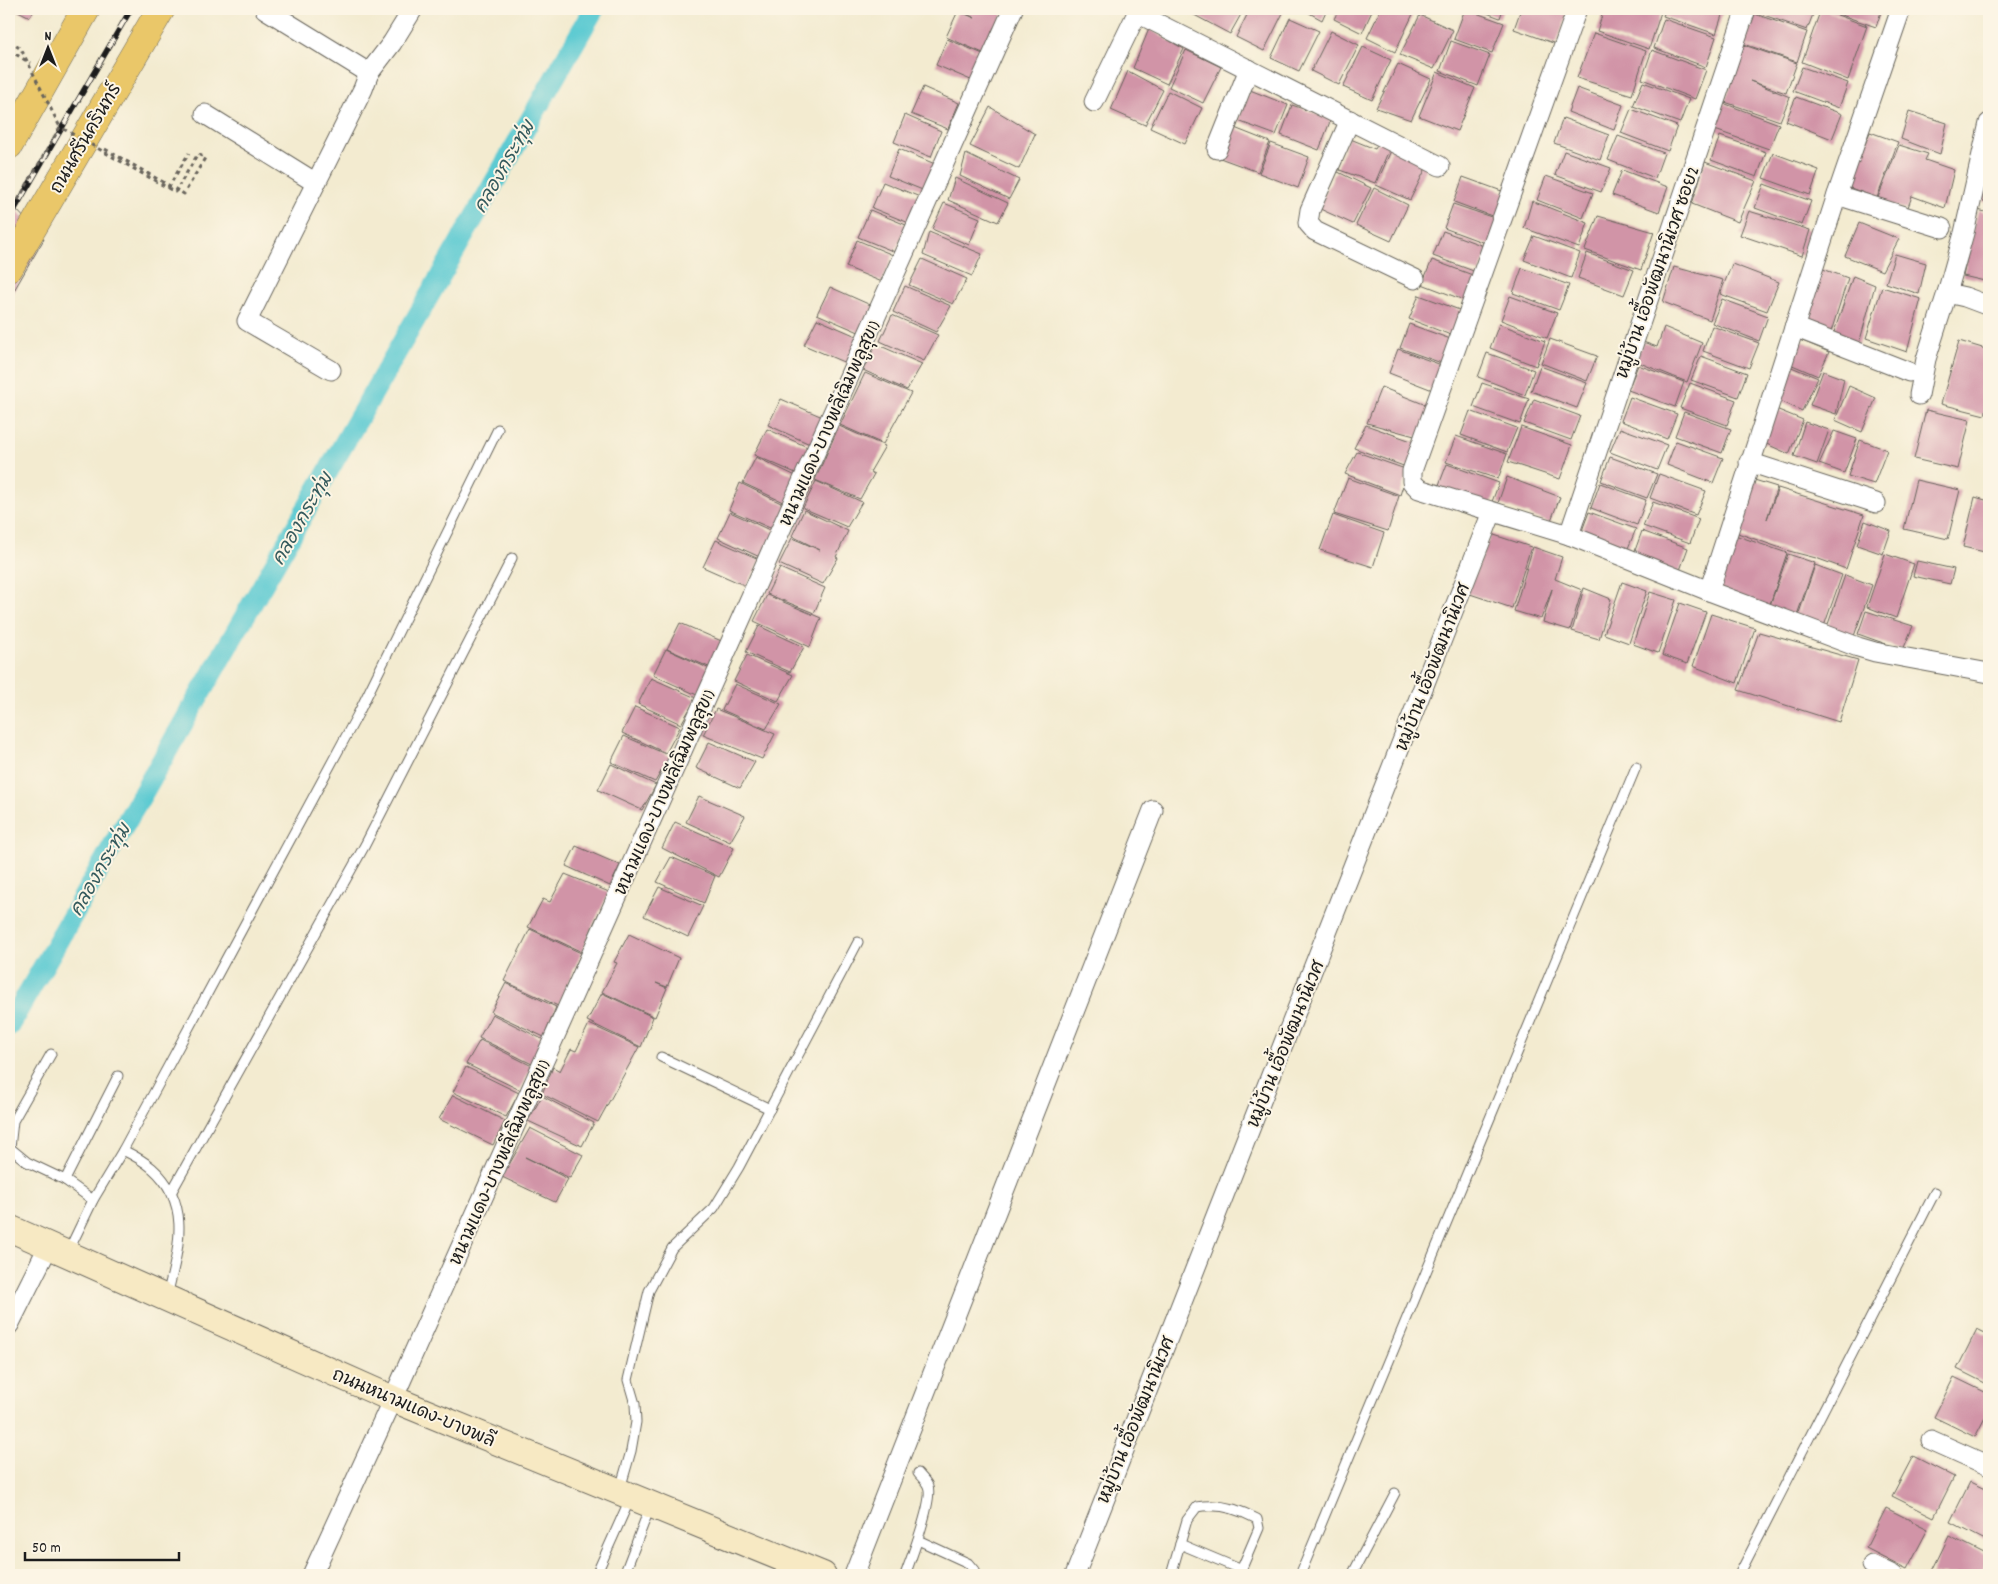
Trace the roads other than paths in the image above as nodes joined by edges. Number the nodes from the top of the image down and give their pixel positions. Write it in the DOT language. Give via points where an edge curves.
graph roads {
  1 [pos="86,9"];
  2 [pos="161,9"];
  3 [pos="265,9"];
  4 [pos="413,9"];
  5 [pos="1013,9"];
  6 [pos="1577,9"];
  7 [pos="1746,9"];
  8 [pos="1900,9"];
  9 [pos="1138,11"];
  10 [pos="1249,69"];
  11 [pos="369,73"];
  12 [pos="1094,102"];
  13 [pos="205,114"];
  14 [pos="1350,120"];
  15 [pos="1989,123"];
  16 [pos="9,145"];
  17 [pos="1217,149"];
  18 [pos="1440,166"];
  19 [pos="316,183"];
  20 [pos="1837,194"];
  21 [pos="1942,228"];
  22 [pos="9,268"];
  23 [pos="1415,279"];
  24 [pos="1947,292"];
  25 [pos="1989,306"];
  26 [pos="1794,327"];
  27 [pos="332,370"];
  28 [pos="1909,372"];
  29 [pos="1919,395"];
  30 [pos="498,429"];
  31 [pos="1749,462"];
  32 [pos="1876,504"];
  33 [pos="1492,512"];
  34 [pos="1569,535"];
  35 [pos="512,558"];
  36 [pos="1709,591"];
  37 [pos="1989,673"];
  38 [pos="1636,767"];
  39 [pos="1153,810"];
  40 [pos="858,942"];
  41 [pos="50,1054"];
  42 [pos="661,1057"];
  43 [pos="118,1076"];
  44 [pos="770,1109"];
  45 [pos="123,1150"];
  46 [pos="65,1180"];
  47 [pos="172,1191"];
  48 [pos="1934,1192"];
  49 [pos="93,1200"];
  50 [pos="9,1228"];
  51 [pos="58,1251"];
  52 [pos="167,1299"];
  53 [pos="9,1325"];
  54 [pos="393,1400"];
  55 [pos="1930,1440"];
  56 [pos="1989,1466"];
  57 [pos="918,1473"];
  58 [pos="1395,1493"];
  59 [pos="633,1498"];
  60 [pos="918,1540"];
  61 [pos="1180,1544"];
  62 [pos="1872,1565"];
  63 [pos="1240,1572"];
  64 [pos="312,1575"];
  65 [pos="596,1575"];
  66 [pos="624,1575"];
  67 [pos="823,1575"];
  68 [pos="854,1575"];
  69 [pos="905,1575"];
  70 [pos="974,1575"];
  71 [pos="1075,1575"];
  72 [pos="1171,1575"];
  73 [pos="1300,1575"];
  74 [pos="1352,1575"];
  75 [pos="1739,1575"];
  76 [pos="1893,1575"];
  1 -- 16 [label="main road"];
  2 -- 22 [label="main road, ถนนศรีนครินทร์"];
  3 -- 11 [label="street"];
  4 -- 11 [label="street"];
  5 -- 54 [label="street, หนามแดง-บางพลี(ฉิมพลูสุข1)"];
  6 -- 33 [label="street" via="1412,471 1412,482 1419,489"];
  7 -- 34 [label="street, หมู่บ้าน เอื้อพัฒนานิเวศ ซอย2"];
  8 -- 20 [label="street"];
  9 -- 10 [label="street"];
  9 -- 12 [label="street"];
  10 -- 14 [label="street"];
  10 -- 17 [label="street"];
  11 -- 19 [label="street"];
  13 -- 19 [label="street"];
  14 -- 18 [label="street"];
  14 -- 23 [label="street" via="1310,210 1308,223 1315,232"];
  15 -- 24 [label="street"];
  19 -- 27 [label="street" via="247,321"];
  20 -- 21 [label="street"];
  20 -- 26 [label="street"];
  24 -- 25 [label="street"];
  24 -- 29 [label="street" via="1926,359"];
  26 -- 28 [label="street"];
  26 -- 31 [label="street"];
  30 -- 45 [label="lane" via="358,714"];
  31 -- 32 [label="street"];
  31 -- 36 [label="street"];
  33 -- 34 [label="street"];
  33 -- 71 [label="street, หมู่บ้าน เอื้อพัฒนานิเวศ"];
  34 -- 36 [label="street"];
  35 -- 47 [label="lane" via="365,845"];
  36 -- 37 [label="street" via="1875,652"];
  38 -- 73 [label="lane"];
  39 -- 68 [label="street"];
  40 -- 44 [label="lane"];
  41 -- 46 [label="lane" via="13,1121 10,1148 27,1162"];
  42 -- 44 [label="lane"];
  43 -- 46 [label="lane"];
  44 -- 59 [label="lane" via="714,1208 672,1248 649,1291 628,1380 636,1422 631,1451"];
  45 -- 47 [label="lane" via="152,1168"];
  45 -- 49 [label="lane"];
  46 -- 49 [label="lane"];
  47 -- 52 [label="lane" via="179,1215 180,1244"];
  48 -- 75 [label="lane"];
  49 -- 51 [label="lane"];
  50 -- 51 [label="main road, ถนนหนามแดง-บางพลี"];
  51 -- 52 [label="main road, ถนนหนามแดง-บางพลี"];
  51 -- 53 [label="street"];
  52 -- 54 [label="main road, ถนนหนามแดง-บางพลี"];
  54 -- 59 [label="main road, ถนนหนามแดง-บางพลี"];
  54 -- 64 [label="street, หนามแดง-บางพลี(ฉิมพลูสุข1)"];
  55 -- 56 [label="street"];
  57 -- 60 [label="lane" via="928,1485 929,1494"];
  58 -- 74 [label="lane"];
  59 -- 65 [label="lane"];
  59 -- 66 [label="lane"];
  59 -- 67 [label="main road, ถนนหนามแดง-บางพลี"];
  60 -- 69 [label="lane"];
  60 -- 70 [label="lane" via="968,1563"];
  61 -- 63 [label="lane"];
  61 -- 63 [label="lane" via="1186,1520 1197,1507 1208,1505 1244,1511 1257,1519 1259,1528"];
  61 -- 72 [label="lane"];
  62 -- 76 [label="street"];
}
